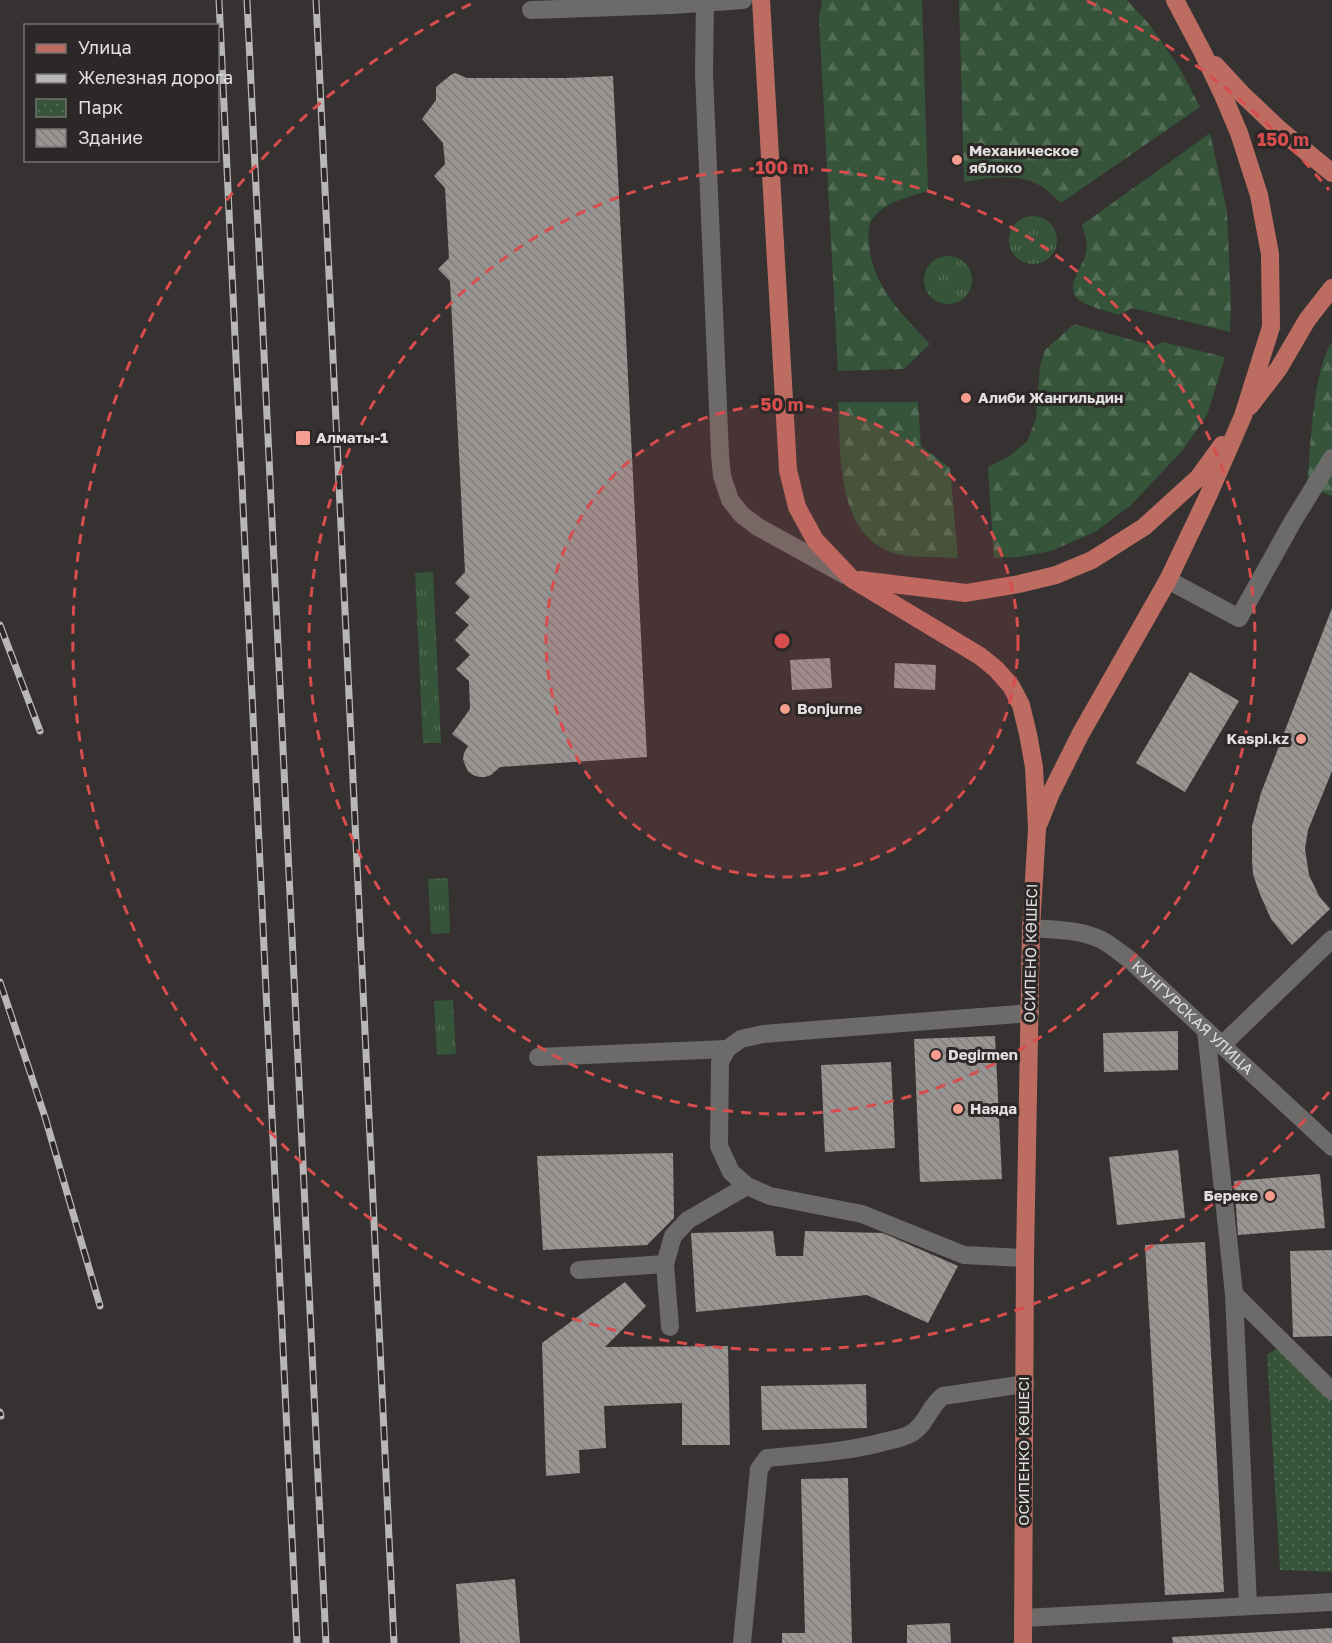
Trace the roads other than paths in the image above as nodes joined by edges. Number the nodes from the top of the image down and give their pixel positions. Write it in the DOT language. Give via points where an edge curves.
graph roads {
  1 [pos="743,0"];
  2 [pos="761,0"];
  3 [pos="1160,0"];
  4 [pos="1175,0"];
  5 [pos="705,1"];
  6 [pos="531,10"];
  7 [pos="1203,51"];
  8 [pos="1332,172"];
  9 [pos="1332,288"];
  10 [pos="1243,416"];
  11 [pos="1332,458"];
  12 [pos="852,579"];
  13 [pos="1168,580"];
  14 [pos="1036,829"];
  15 [pos="1031,928"];
  16 [pos="1332,939"];
  17 [pos="1030,1013"];
  18 [pos="1206,1030"];
  19 [pos="1222,1045"];
  20 [pos="727,1049"];
  21 [pos="538,1057"];
  22 [pos="1332,1147"];
  23 [pos="747,1186"];
  24 [pos="1025,1258"];
  25 [pos="665,1264"];
  26 [pos="579,1270"];
  27 [pos="1233,1294"];
  28 [pos="670,1327"];
  29 [pos="1025,1384"];
  30 [pos="1332,1391"];
  31 [pos="1332,1602"];
  32 [pos="1248,1606"];
  33 [pos="1023,1618"];
  34 [pos="742,1643"];
  35 [pos="1023,1643"];
  1 -- 5 [label="street"];
  2 -- 12 [label="main road" via="788,470 797,507 815,540"];
  3 -- 7 [label="main road"];
  4 -- 7 [label="main road"];
  5 -- 6 [label="street"];
  5 -- 12 [label="street" via="704,74 722,476 730,500 742,515"];
  7 -- 8 [label="main road" via="1280,130"];
  7 -- 10 [label="main road" via="1239,132 1259,195 1270,254 1271,327"];
  9 -- 10 [label="main road"];
  10 -- 12 [label="main road" via="1198,478 1144,527 1092,560 1056,575 966,594"];
  10 -- 13 [label="main road"];
  11 -- 13 [label="street" via="1239,618"];
  12 -- 14 [label="main road" via="980,656 1011,686 1021,705 1034,767"];
  13 -- 14 [label="main road" via="1081,733"];
  14 -- 15 [label="main road, ОСИПЕНО КӨШЕСІ"];
  15 -- 17 [label="main road, ОСИПЕНО КӨШЕСІ"];
  15 -- 18 [label="street, КУНГУРСКАЯ УЛИЦА" via="1072,931 1104,941"];
  16 -- 19 [label="street"];
  17 -- 20 [label="street" via="763,1034 741,1039"];
  17 -- 24 [label="main road, ОСИПЕНО КӨШЕСІ"];
  18 -- 19 [label="street, КУНГУРСКАЯ УЛИЦА"];
  18 -- 27 [label="street"];
  19 -- 22 [label="street, КУНГУРСКАЯ УЛИЦА"];
  20 -- 21 [label="street"];
  20 -- 23 [label="street" via="720,1062 719,1146 731,1172"];
  23 -- 24 [label="street" via="770,1196 862,1214 964,1254"];
  23 -- 25 [label="street" via="688,1220 673,1236"];
  24 -- 29 [label="main road, ОСИПЕНКО КӨШЕСІ"];
  25 -- 26 [label="street"];
  25 -- 28 [label="street"];
  27 -- 30 [label="street"];
  27 -- 32 [label="street"];
  29 -- 33 [label="main road, ОСИПЕНКО КӨШЕСІ"];
  29 -- 34 [label="street" via="943,1396 909,1435 867,1446 767,1458 759,1469"];
  31 -- 32 [label="street"];
  32 -- 33 [label="street"];
  33 -- 35 [label="main road, ОСИПЕНКО КӨШЕСІ"];
}
